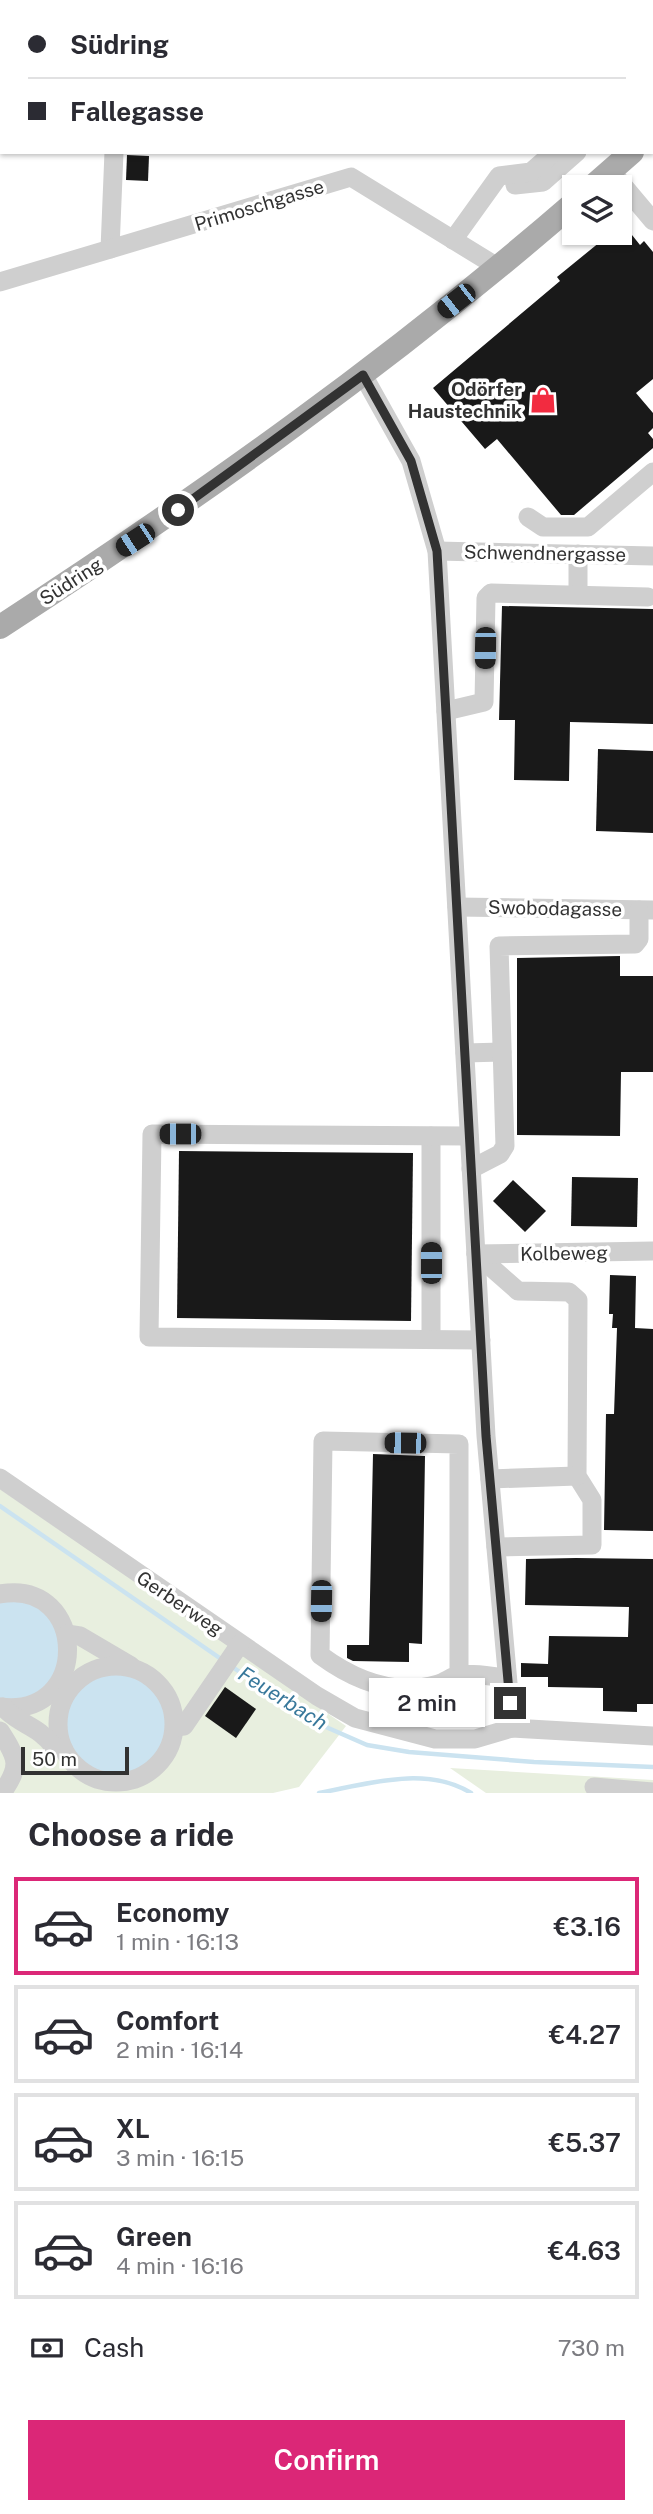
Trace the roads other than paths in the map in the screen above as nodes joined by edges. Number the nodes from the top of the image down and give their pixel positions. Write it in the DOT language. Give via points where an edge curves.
graph roads {
  1 [pos="114,154"];
  2 [pos="552,154"];
  3 [pos="575,154"];
  4 [pos="630,154"];
  5 [pos="606,175"];
  6 [pos="490,189"];
  7 [pos="632,204"];
  8 [pos="562,213"];
  9 [pos="653,221"];
  10 [pos="453,240"];
  11 [pos="110,249"];
  12 [pos="499,268"];
  13 [pos="0,282"];
  14 [pos="363,375"];
  15 [pos="653,472"];
  16 [pos="528,517"];
  17 [pos="437,551"];
  18 [pos="578,554"];
  19 [pos="653,556"];
  20 [pos="578,595"];
  21 [pos="648,597"];
  22 [pos="0,627"];
  23 [pos="446,711"];
  24 [pos="457,907"];
  25 [pos="646,910"];
  26 [pos="502,1052"];
  27 [pos="465,1053"];
  28 [pos="431,1136"];
  29 [pos="469,1136"];
  30 [pos="471,1169"];
  31 [pos="653,1251"];
  32 [pos="475,1254"];
  33 [pos="431,1339"];
  34 [pos="481,1340"];
  35 [pos="578,1476"];
  36 [pos="0,1478"];
  37 [pos="490,1479"];
  38 [pos="496,1547"];
  39 [pos="0,1594"];
  40 [pos="67,1634"];
  41 [pos="231,1656"];
  42 [pos="134,1668"];
  43 [pos="459,1675"];
  44 [pos="508,1678"];
  45 [pos="63,1688"];
  46 [pos="1,1707"];
  47 [pos="174,1727"];
  48 [pos="512,1728"];
  49 [pos="0,1731"];
  50 [pos="653,1736"];
  51 [pos="63,1748"];
  52 [pos="594,1787"];
  53 [pos="653,1792"];
  54 [pos="2,1793"];
  1 -- 11 [label="street"];
  2 -- 6 [label="street" via="531,172 499,176"];
  3 -- 6 [label="street" via="543,182"];
  4 -- 5 [label="main road"];
  6 -- 10 [label="street"];
  7 -- 9 [label="street"];
  8 -- 12 [label="main road, Südring"];
  10 -- 11 [label="street, Primoschgasse" via="351,177"];
  10 -- 12 [label="street, Primoschgasse"];
  11 -- 13 [label="street, Primoschgasse"];
  12 -- 14 [label="main road, Südring"];
  14 -- 17 [label="street" via="411,461"];
  14 -- 22 [label="main road, Südring" via="157,525"];
  15 -- 16 [label="street" via="588,527 543,527"];
  17 -- 18 [label="street, Schwendnergasse"];
  17 -- 23 [label="street"];
  18 -- 19 [label="street, Schwendnergasse"];
  18 -- 20 [label="street"];
  20 -- 21 [label="street"];
  20 -- 23 [label="street" via="488,595 484,702"];
  23 -- 24 [label="street"];
  24 -- 25 [label="street, Swobodagasse"];
  24 -- 27 [label="street"];
  25 -- 26 [label="street" via="635,944 499,946"];
  26 -- 27 [label="street"];
  26 -- 30 [label="street" via="504,1151"];
  27 -- 29 [label="street"];
  28 -- 29 [label="street"];
  28 -- 33 [label="street"];
  28 -- 33 [label="street" via="152,1134 149,1337"];
  29 -- 30 [label="street"];
  30 -- 32 [label="street"];
  31 -- 32 [label="street, Kolbeweg"];
  32 -- 34 [label="street"];
  32 -- 35 [label="street" via="518,1291 569,1292 578,1300"];
  33 -- 34 [label="street"];
  34 -- 37 [label="street"];
  35 -- 37 [label="street"];
  35 -- 38 [label="street" via="592,1500 592,1545"];
  36 -- 41 [label="street, Gerberweg"];
  37 -- 38 [label="street"];
  38 -- 44 [label="street"];
  39 -- 40 [label="street" via="29,1595 46,1603"];
  40 -- 42 [label="street" via="80,1636"];
  40 -- 45 [label="street"];
  41 -- 47 [label="street" via="184,1726"];
  41 -- 48 [label="street, Gerberweg" via="355,1718 396,1731 435,1739 475,1739"];
  42 -- 45 [label="street" via="97,1669"];
  42 -- 47 [label="street" via="164,1691"];
  43 -- 43 [label="street" via="411,1689 382,1686 348,1675 320,1655 323,1441 459,1444"];
  43 -- 44 [label="street"];
  44 -- 48 [label="street"];
  45 -- 46 [label="street" via="22,1707"];
  45 -- 51 [label="street" via="58,1729"];
  46 -- 51 [label="street" via="34,1726 54,1747"];
  47 -- 51 [label="street" via="160,1762 127,1781 90,1775 74,1764"];
  48 -- 50 [label="street, Gerberweg"];
  49 -- 54 [label="street" via="17,1765"];
  52 -- 53 [label="street"];
}
